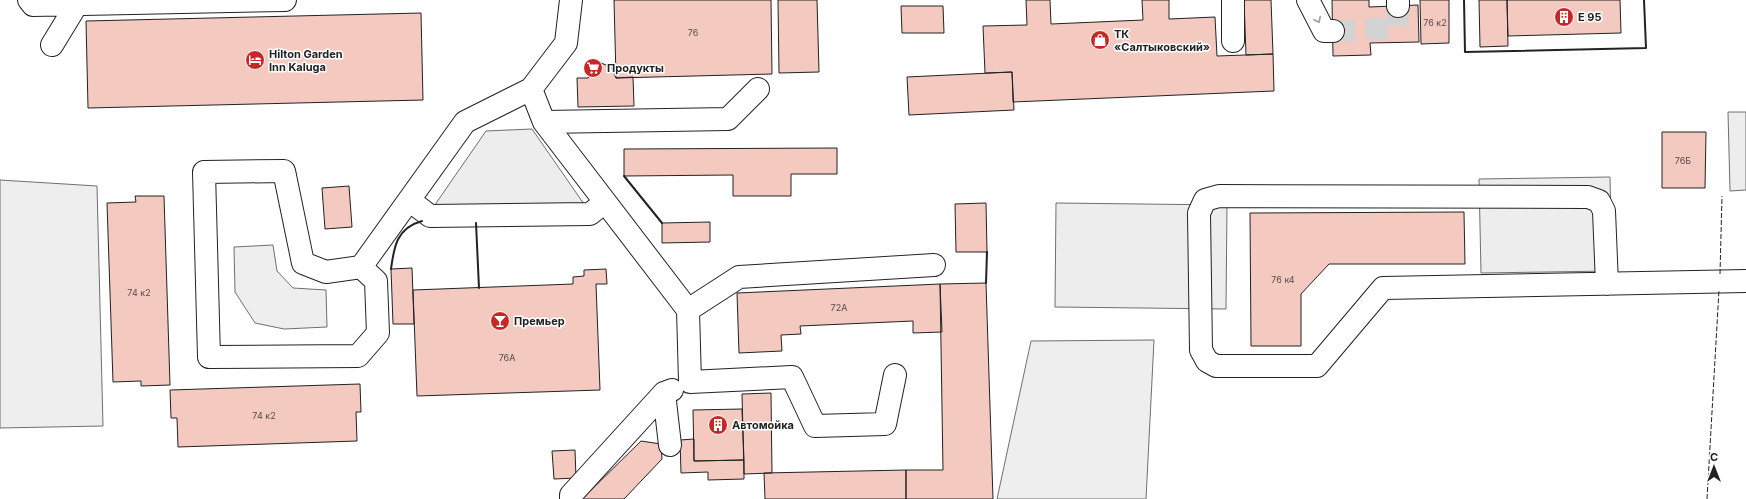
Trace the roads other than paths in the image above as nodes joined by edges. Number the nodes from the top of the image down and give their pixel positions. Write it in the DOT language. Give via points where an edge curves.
graph roads {
  1 [pos="29,0"];
  2 [pos="285,0"];
  3 [pos="570,0"];
  4 [pos="1233,0"];
  5 [pos="1308,0"];
  6 [pos="77,4"];
  7 [pos="1332,31"];
  8 [pos="1233,41"];
  9 [pos="52,45"];
  10 [pos="531,89"];
  11 [pos="758,89"];
  12 [pos="544,122"];
  13 [pos="409,200"];
  14 [pos="605,202"];
  15 [pos="934,265"];
  16 [pos="361,267"];
  17 [pos="1746,281"];
  18 [pos="1607,284"];
  19 [pos="688,310"];
  20 [pos="894,375"];
  21 [pos="690,382"];
  22 [pos="664,393"];
  23 [pos="670,445"];
  24 [pos="571,499"];
  1 -- 6 [label="lane" via="33,5"];
  2 -- 6 [label="lane"];
  3 -- 10 [label="lane" via="566,43"];
  4 -- 8 [label="lane"];
  5 -- 7 [label="lane, one-way" via="1324,31"];
  6 -- 9 [label="lane"];
  10 -- 12 [label="lane"];
  10 -- 13 [label="lane" via="464,122"];
  11 -- 12 [label="lane" via="728,120"];
  12 -- 14 [label="lane"];
  13 -- 14 [label="lane" via="430,216 590,214"];
  13 -- 16 [label="lane"];
  14 -- 19 [label="lane"];
  15 -- 19 [label="lane" via="739,277"];
  16 -- 16 [label="lane" via="326,272 303,263 284,171 204,172 209,357 358,356 378,333 376,281"];
  17 -- 18 [label="lane"];
  18 -- 18 [label="lane" via="1383,288 1317,366 1216,366 1207,361 1201,350 1199,213 1205,200 1219,196 1588,197 1600,201 1604,211"];
  19 -- 21 [label="lane"];
  20 -- 21 [label="lane" via="885,424 815,426 792,377"];
  21 -- 22 [label="lane"];
  22 -- 23 [label="lane"];
  22 -- 24 [label="lane" via="571,494"];
}
